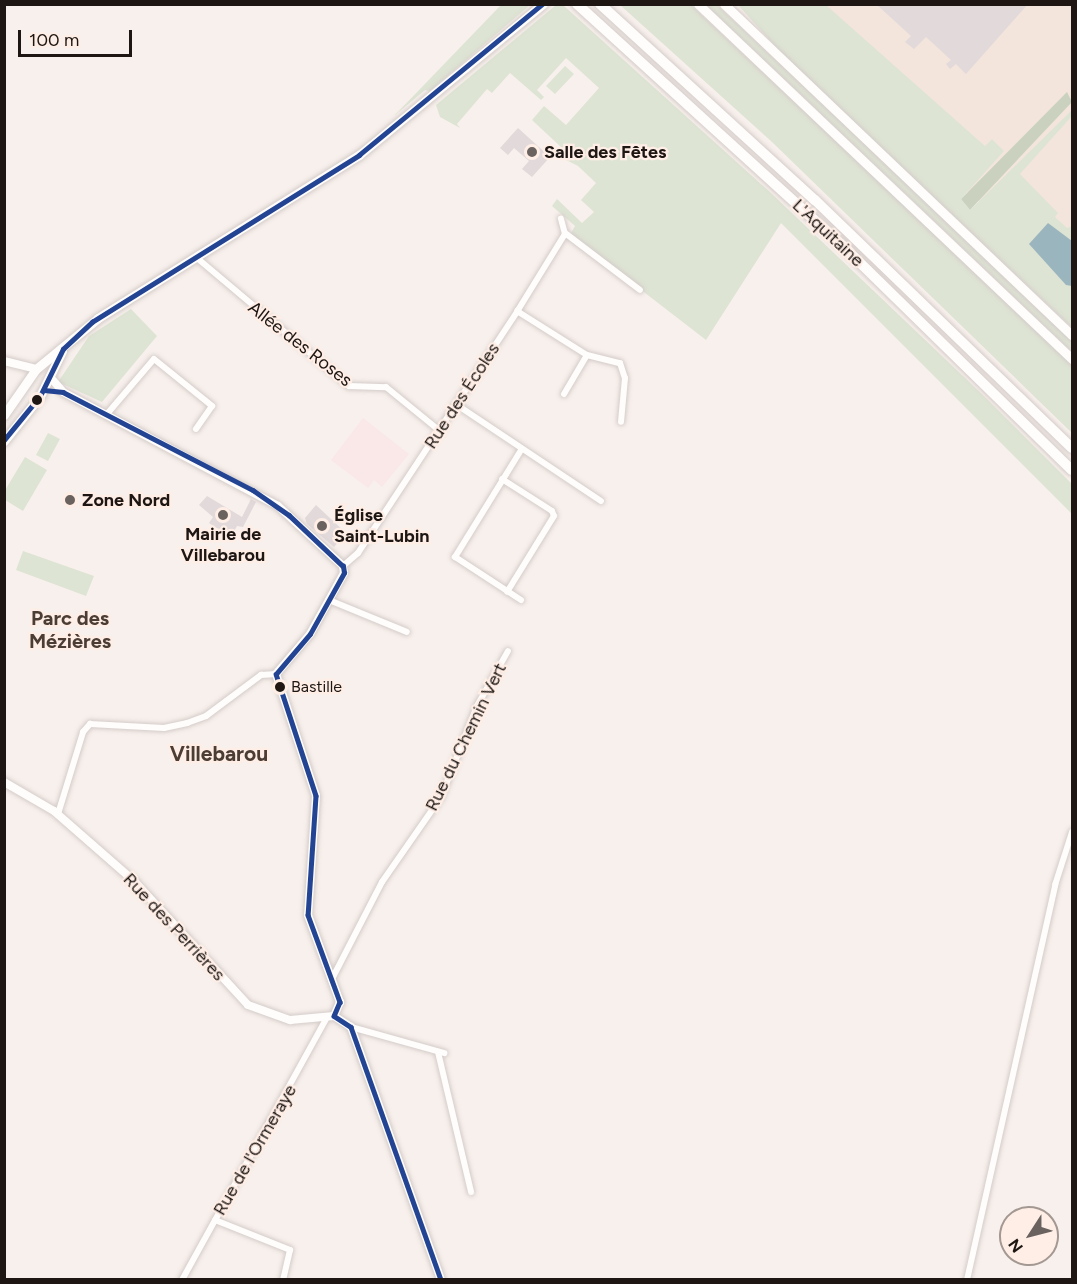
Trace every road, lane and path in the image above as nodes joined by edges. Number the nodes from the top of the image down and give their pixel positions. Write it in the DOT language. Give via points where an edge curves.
graph roads {
  1 [pos="543,4"];
  2 [pos="577,4"];
  3 [pos="600,4"];
  4 [pos="698,4"];
  5 [pos="724,4"];
  6 [pos="561,219"];
  7 [pos="565,233"];
  8 [pos="197,258"];
  9 [pos="640,290"];
  10 [pos="517,311"];
  11 [pos="1072,335"];
  12 [pos="63,349"];
  13 [pos="587,355"];
  14 [pos="1072,359"];
  15 [pos="8,362"];
  16 [pos="39,368"];
  17 [pos="51,375"];
  18 [pos="28,382"];
  19 [pos="44,390"];
  20 [pos="63,392"];
  21 [pos="564,394"];
  22 [pos="457,405"];
  23 [pos="107,414"];
  24 [pos="4,416"];
  25 [pos="621,422"];
  26 [pos="196,429"];
  27 [pos="440,431"];
  28 [pos="4,441"];
  29 [pos="1072,448"];
  30 [pos="521,450"];
  31 [pos="1072,470"];
  32 [pos="502,479"];
  33 [pos="601,501"];
  34 [pos="343,566"];
  35 [pos="507,592"];
  36 [pos="329,600"];
  37 [pos="521,600"];
  38 [pos="407,632"];
  39 [pos="508,651"];
  40 [pos="276,674"];
  41 [pos="4,782"];
  42 [pos="58,814"];
  43 [pos="1072,832"];
  44 [pos="333,977"];
  45 [pos="330,1017"];
  46 [pos="351,1027"];
  47 [pos="471,1192"];
  48 [pos="215,1220"];
  49 [pos="182,1280"];
  50 [pos="283,1280"];
  51 [pos="441,1280"];
  52 [pos="967,1280"];
  1 -- 8 [label="main road" via="368,149"];
  2 -- 31 [label="highway, L'Aquitaine" via="814,219"];
  3 -- 29 [label="highway, L'Aquitaine" via="824,208"];
  4 -- 14 [label="main road"];
  5 -- 11 [label="main road"];
  6 -- 7 [label="street"];
  7 -- 9 [label="street"];
  7 -- 10 [label="street, Rue des Écoles"];
  8 -- 12 [label="main road" via="105,313"];
  8 -- 27 [label="street, Allée des Roses" via="349,386 386,387"];
  10 -- 13 [label="street"];
  10 -- 22 [label="street, Rue des Écoles"];
  12 -- 16 [label="main road"];
  12 -- 17 [label="main road"];
  13 -- 21 [label="street"];
  13 -- 25 [label="street" via="610,358 622,366"];
  15 -- 16 [label="street"];
  15 -- 18 [label="street"];
  16 -- 17 [label="main road"];
  16 -- 18 [label="main road"];
  17 -- 19 [label="main road"];
  17 -- 20 [label="street"];
  18 -- 24 [label="main road"];
  19 -- 20 [label="street"];
  19 -- 28 [label="main road"];
  20 -- 23 [label="street"];
  22 -- 27 [label="street, Rue des Écoles"];
  22 -- 30 [label="street"];
  23 -- 26 [label="street" via="154,359 212,406"];
  23 -- 34 [label="street" via="278,506"];
  27 -- 34 [label="street, Rue des Écoles" via="358,553"];
  30 -- 32 [label="street"];
  30 -- 33 [label="street"];
  32 -- 35 [label="street" via="455,557"];
  32 -- 35 [label="street" via="554,516"];
  34 -- 36 [label="street" via="344,573"];
  35 -- 37 [label="street"];
  36 -- 38 [label="street"];
  36 -- 40 [label="street" via="298,652"];
  39 -- 44 [label="street, Rue du Chemin Vert" via="477,705 441,797 390,867"];
  40 -- 42 [label="street" via="261,675 206,716 187,723 164,728 90,724 83,732"];
  40 -- 44 [label="street" via="316,796 308,915"];
  41 -- 42 [label="street, Rue des Perrières"];
  42 -- 45 [label="street, Rue des Perrières" via="146,893 249,1005 279,1018"];
  43 -- 52 [label="street" via="1055,885"];
  44 -- 45 [label="street" via="340,1002"];
  45 -- 46 [label="street"];
  45 -- 48 [label="street, Rue de l'Ormeraye"];
  46 -- 47 [label="street" via="441,1052"];
  46 -- 51 [label="street"];
  48 -- 49 [label="street, Rue de l'Ormeraye"];
  48 -- 50 [label="street" via="290,1250"];
}
